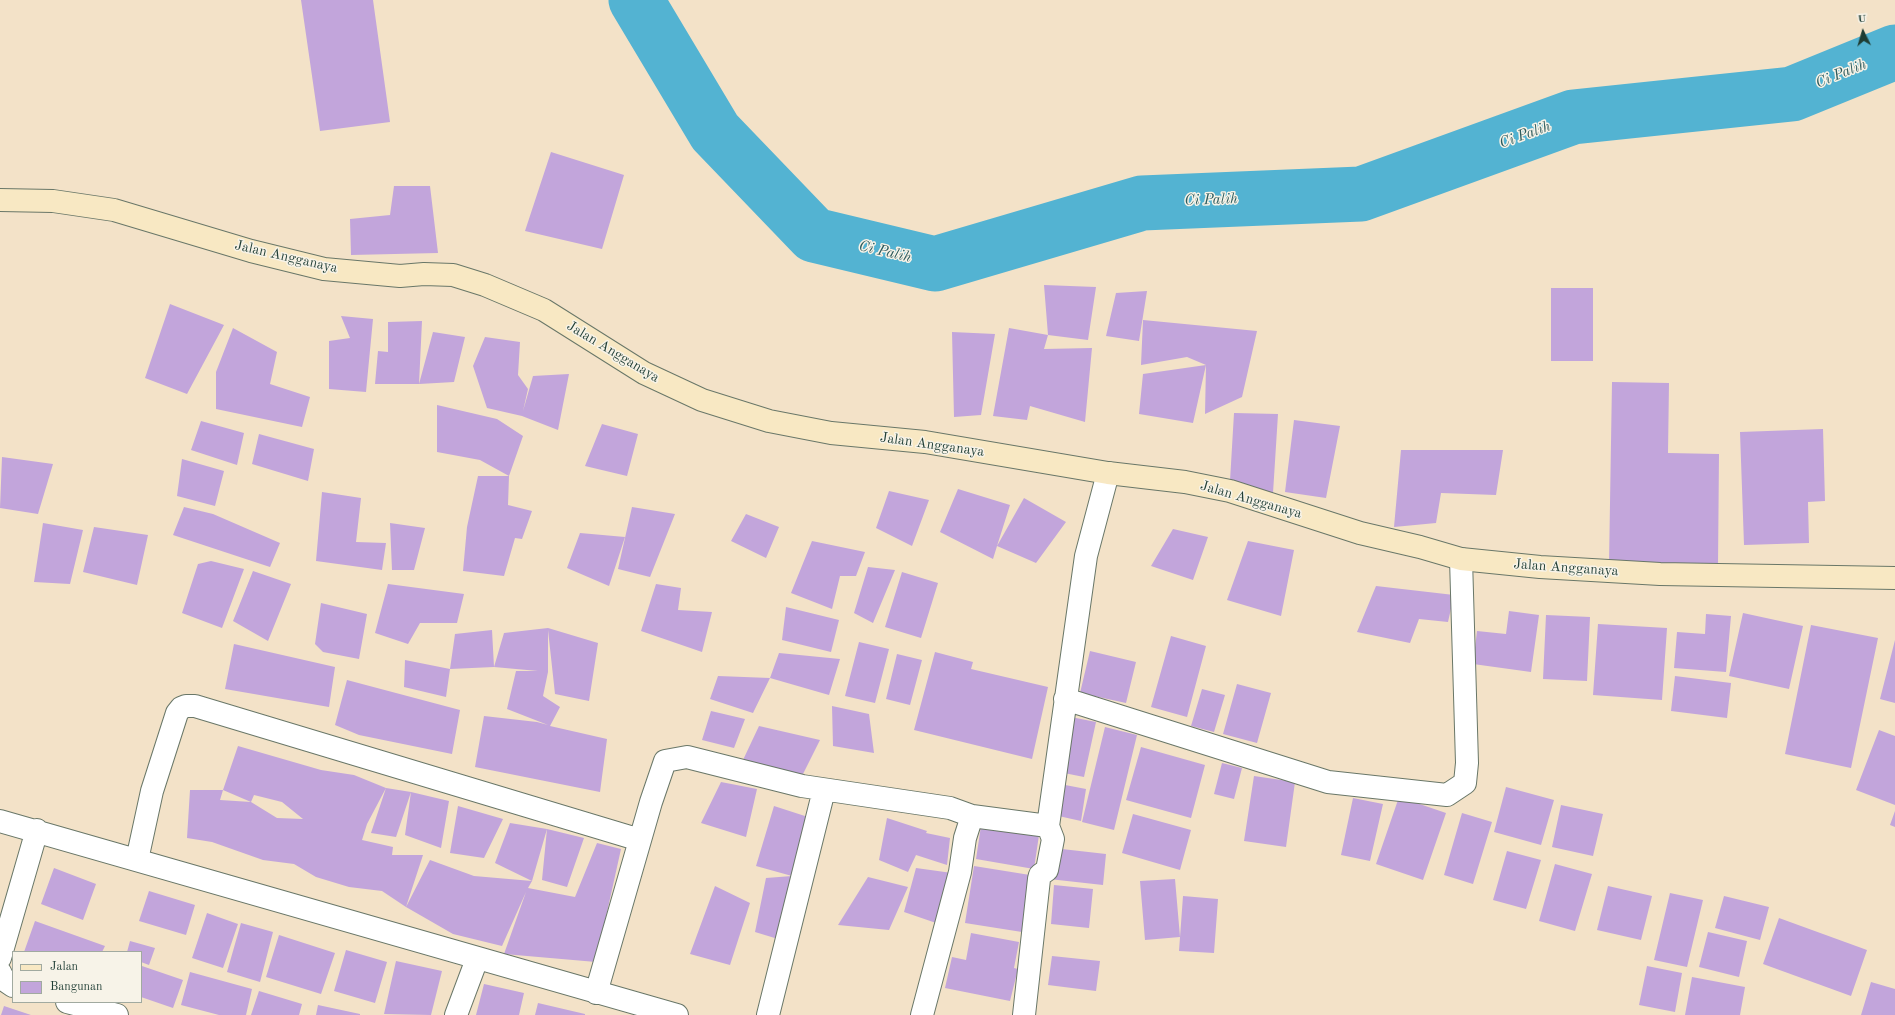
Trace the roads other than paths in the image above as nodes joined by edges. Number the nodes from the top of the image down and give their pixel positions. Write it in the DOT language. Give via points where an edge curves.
graph roads {
  1 [pos="0,200"];
  2 [pos="1108,473"];
  3 [pos="1461,559"];
  4 [pos="1895,578"];
  5 [pos="1065,699"];
  6 [pos="824,790"];
  7 [pos="972,816"];
  8 [pos="0,821"];
  9 [pos="1048,826"];
  10 [pos="37,830"];
  11 [pos="640,840"];
  12 [pos="137,860"];
  13 [pos="0,958"];
  14 [pos="477,959"];
  15 [pos="0,972"];
  16 [pos="12,985"];
  17 [pos="596,993"];
  18 [pos="71,1003"];
  19 [pos="117,1015"];
  20 [pos="456,1015"];
  21 [pos="677,1015"];
  22 [pos="768,1015"];
  23 [pos="922,1015"];
  24 [pos="1024,1015"];
  1 -- 2 [label="street, Jalan Angganaya" via="53,200 114,210 251,251 324,268 400,276 453,275 485,285 544,310 651,377 702,400 769,421 831,433 924,442"];
  2 -- 3 [label="street, Jalan Angganaya" via="1185,482 1230,491 1360,533"];
  2 -- 5 [label="street" via="1086,556"];
  3 -- 4 [label="street, Jalan Angganaya" via="1540,567 1660,574"];
  3 -- 5 [label="street" via="1465,783 1447,795 1328,782"];
  5 -- 9 [label="street"];
  6 -- 7 [label="street" via="950,808"];
  6 -- 11 [label="street" via="688,757 665,761"];
  6 -- 22 [label="street"];
  7 -- 9 [label="street"];
  7 -- 23 [label="street" via="965,838 960,872"];
  8 -- 10 [label="street"];
  9 -- 24 [label="street" via="1053,839 1048,870 1039,879"];
  10 -- 12 [label="street"];
  10 -- 13 [label="street"];
  11 -- 12 [label="street" via="186,706 177,712 152,791"];
  11 -- 17 [label="street"];
  12 -- 14 [label="street"];
  14 -- 17 [label="street"];
  14 -- 20 [label="street"];
  15 -- 16 [label="street" via="4,980"];
  17 -- 21 [label="street"];
  18 -- 19 [label="street"];
}
